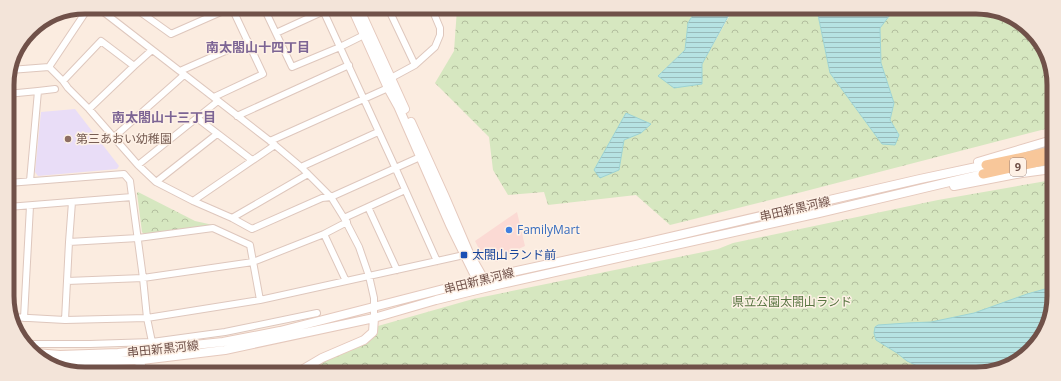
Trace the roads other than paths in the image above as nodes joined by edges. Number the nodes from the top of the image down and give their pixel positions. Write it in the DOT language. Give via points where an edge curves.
graph roads {
  1 [pos="85,14"];
  2 [pos="106,14"];
  3 [pos="143,14"];
  4 [pos="217,14"];
  5 [pos="234,14"];
  6 [pos="267,14"];
  7 [pos="315,14"];
  8 [pos="325,14"];
  9 [pos="355,14"];
  10 [pos="362,14"];
  11 [pos="391,14"];
  12 [pos="434,14"];
  13 [pos="276,33"];
  14 [pos="364,35"];
  15 [pos="248,41"];
  16 [pos="340,47"];
  17 [pos="152,50"];
  18 [pos="349,65"];
  19 [pos="415,65"];
  20 [pos="134,66"];
  21 [pos="49,67"];
  22 [pos="16,70"];
  23 [pos="182,73"];
  24 [pos="391,78"];
  25 [pos="63,81"];
  26 [pos="388,88"];
  27 [pos="55,89"];
  28 [pos="38,92"];
  29 [pos="14,94"];
  30 [pos="364,98"];
  31 [pos="216,99"];
  32 [pos="89,109"];
  33 [pos="237,116"];
  34 [pos="197,118"];
  35 [pos="378,132"];
  36 [pos="217,134"];
  37 [pos="113,138"];
  38 [pos="1047,142"];
  39 [pos="272,143"];
  40 [pos="1047,152"];
  41 [pos="420,156"];
  42 [pos="252,160"];
  43 [pos="1047,160"];
  44 [pos="138,165"];
  45 [pos="986,165"];
  46 [pos="301,167"];
  47 [pos="395,167"];
  48 [pos="1047,170"];
  49 [pos="308,174"];
  50 [pos="983,174"];
  51 [pos="432,177"];
  52 [pos="920,179"];
  53 [pos="30,181"];
  54 [pos="14,182"];
  55 [pos="156,182"];
  56 [pos="405,190"];
  57 [pos="132,197"];
  58 [pos="331,197"];
  59 [pos="193,201"];
  60 [pos="72,202"];
  61 [pos="30,206"];
  62 [pos="14,207"];
  63 [pos="368,207"];
  64 [pos="819,213"];
  65 [pos="232,218"];
  66 [pos="345,220"];
  67 [pos="324,234"];
  68 [pos="138,238"];
  69 [pos="69,242"];
  70 [pos="464,255"];
  71 [pos="437,261"];
  72 [pos="252,262"];
  73 [pos="397,270"];
  74 [pos="369,276"];
  75 [pos="143,278"];
  76 [pos="67,281"];
  77 [pos="346,281"];
  78 [pos="483,284"];
  79 [pos="260,300"];
  80 [pos="374,307"];
  81 [pos="317,313"];
  82 [pos="18,318"];
  83 [pos="24,318"];
  84 [pos="147,318"];
  85 [pos="374,318"];
  86 [pos="65,320"];
  87 [pos="152,342"];
  88 [pos="33,344"];
  89 [pos="43,354"];
  90 [pos="62,363"];
  91 [pos="142,365"];
  92 [pos="307,367"];
  1 -- 21 [label="street"];
  2 -- 17 [label="street"];
  3 -- 4 [label="street" via="171,34"];
  5 -- 15 [label="street"];
  6 -- 13 [label="street"];
  7 -- 13 [label="street"];
  8 -- 16 [label="street"];
  9 -- 14 [label="main road"];
  10 -- 24 [label="main road"];
  11 -- 19 [label="street"];
  12 -- 19 [label="street" via="440,35 435,47"];
  13 -- 16 [label="street" via="292,67"];
  14 -- 16 [label="street"];
  14 -- 26 [label="main road"];
  15 -- 23 [label="street"];
  15 -- 31 [label="street" via="263,74"];
  16 -- 18 [label="street"];
  17 -- 20 [label="street"];
  17 -- 23 [label="street"];
  18 -- 30 [label="street"];
  18 -- 33 [label="street"];
  19 -- 24 [label="street"];
  20 -- 25 [label="street" via="101,41"];
  20 -- 32 [label="street"];
  21 -- 22 [label="street"];
  21 -- 25 [label="street"];
  23 -- 31 [label="street"];
  23 -- 37 [label="street"];
  24 -- 51 [label="main road"];
  25 -- 32 [label="street"];
  26 -- 30 [label="street"];
  26 -- 41 [label="main road"];
  27 -- 28 [label="street"];
  28 -- 29 [label="street"];
  28 -- 53 [label="street"];
  30 -- 35 [label="street"];
  30 -- 39 [label="street"];
  31 -- 33 [label="street"];
  31 -- 34 [label="street"];
  32 -- 37 [label="street"];
  33 -- 39 [label="street"];
  34 -- 36 [label="street"];
  34 -- 44 [label="street"];
  35 -- 46 [label="street"];
  35 -- 47 [label="street"];
  36 -- 42 [label="street"];
  36 -- 55 [label="street"];
  37 -- 44 [label="street"];
  38 -- 52 [label="main road, 串田新黒河線"];
  39 -- 42 [label="street"];
  39 -- 46 [label="street"];
  40 -- 45 [label="main road, 9"];
  41 -- 47 [label="street"];
  41 -- 51 [label="main road"];
  42 -- 59 [label="street"];
  43 -- 50 [label="main road, 9"];
  44 -- 55 [label="street"];
  45 -- 52 [label="main road, 串田新黒河線"];
  46 -- 49 [label="street"];
  47 -- 56 [label="street"];
  47 -- 58 [label="street"];
  48 -- 64 [label="main road, 串田新黒河線"];
  49 -- 58 [label="street"];
  49 -- 65 [label="street"];
  50 -- 64 [label="main road, 串田新黒河線"];
  51 -- 70 [label="main road"];
  51 -- 78 [label="main road"];
  52 -- 78 [label="main road, 串田新黒河線"];
  53 -- 54 [label="street"];
  53 -- 57 [label="street" via="124,174 130,181"];
  55 -- 59 [label="street"];
  56 -- 63 [label="street"];
  56 -- 71 [label="street"];
  57 -- 60 [label="street"];
  57 -- 68 [label="street"];
  58 -- 65 [label="street" via="322,198 252,229"];
  58 -- 66 [label="street"];
  59 -- 65 [label="street"];
  60 -- 61 [label="street"];
  60 -- 69 [label="street"];
  61 -- 62 [label="street"];
  61 -- 83 [label="street"];
  63 -- 66 [label="street"];
  63 -- 73 [label="street"];
  64 -- 78 [label="main road, 串田新黒河線"];
  66 -- 67 [label="street"];
  66 -- 74 [label="street" via="359,246"];
  67 -- 72 [label="street"];
  67 -- 77 [label="street"];
  68 -- 69 [label="street"];
  68 -- 72 [label="street" via="213,228 250,246"];
  68 -- 75 [label="street"];
  69 -- 76 [label="street"];
  70 -- 71 [label="street"];
  70 -- 78 [label="main road"];
  71 -- 73 [label="street"];
  72 -- 75 [label="street"];
  72 -- 79 [label="street"];
  73 -- 74 [label="street"];
  74 -- 77 [label="street"];
  74 -- 80 [label="street"];
  75 -- 76 [label="street"];
  75 -- 84 [label="street"];
  76 -- 86 [label="street"];
  77 -- 79 [label="street"];
  78 -- 80 [label="main road, 串田新黒河線"];
  78 -- 85 [label="main road, 串田新黒河線"];
  79 -- 84 [label="street"];
  80 -- 85 [label="street"];
  80 -- 89 [label="main road, 串田新黒河線" via="280,331 223,342 118,353"];
  81 -- 87 [label="street" via="224,332"];
  82 -- 83 [label="street"];
  83 -- 86 [label="street"];
  84 -- 86 [label="street"];
  84 -- 87 [label="street"];
  85 -- 91 [label="main road, 串田新黒河線"];
  85 -- 92 [label="main road" via="373,332 364,340"];
  87 -- 88 [label="street"];
  90 -- 91 [label="main road, 串田新黒河線"];
}
